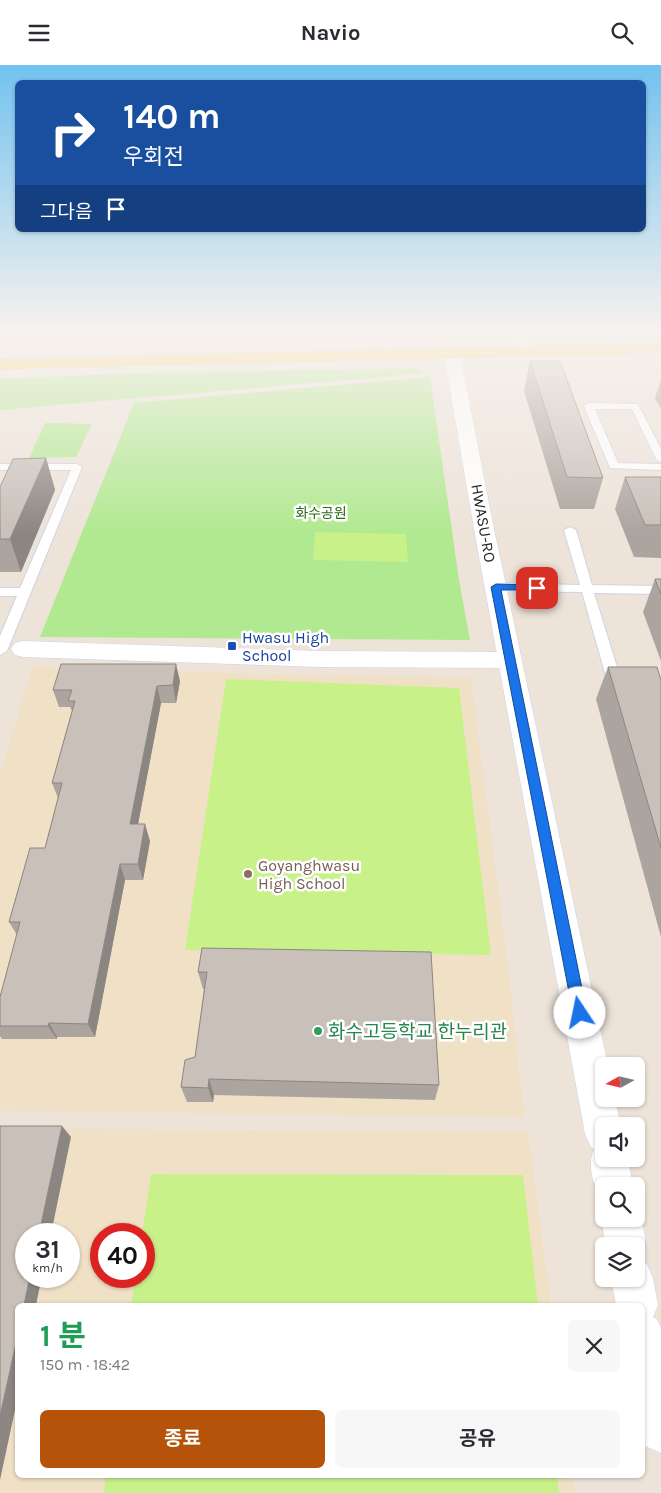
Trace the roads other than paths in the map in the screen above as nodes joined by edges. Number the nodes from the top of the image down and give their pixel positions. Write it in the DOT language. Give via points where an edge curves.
graph roads {
  1 [pos="461,400"];
  2 [pos="661,459"];
  3 [pos="0,467"];
  4 [pos="661,467"];
  5 [pos="570,530"];
  6 [pos="496,587"];
  7 [pos="587,588"];
  8 [pos="661,590"];
  9 [pos="0,592"];
  10 [pos="24,592"];
  11 [pos="6,649"];
  12 [pos="510,660"];
  13 [pos="614,680"];
  14 [pos="601,1117"];
  15 [pos="634,1287"];
  16 [pos="637,1303"];
  17 [pos="645,1349"];
  18 [pos="661,1430"];
  1 -- 6 [label="street, HWASU-RO"];
  2 -- 4 [label="lane" via="636,406 589,406 614,466"];
  3 -- 10 [label="lane" via="77,467"];
  5 -- 7 [label="lane"];
  6 -- 7 [label="lane"];
  6 -- 12 [label="street, HWASU-RO"];
  7 -- 8 [label="lane"];
  7 -- 13 [label="lane"];
  9 -- 10 [label="lane"];
  10 -- 11 [label="lane"];
  11 -- 12 [label="street" via="319,659"];
  12 -- 14 [label="street, HWASU-RO"];
  15 -- 16 [label="street"];
  17 -- 18 [label="street"];
}
